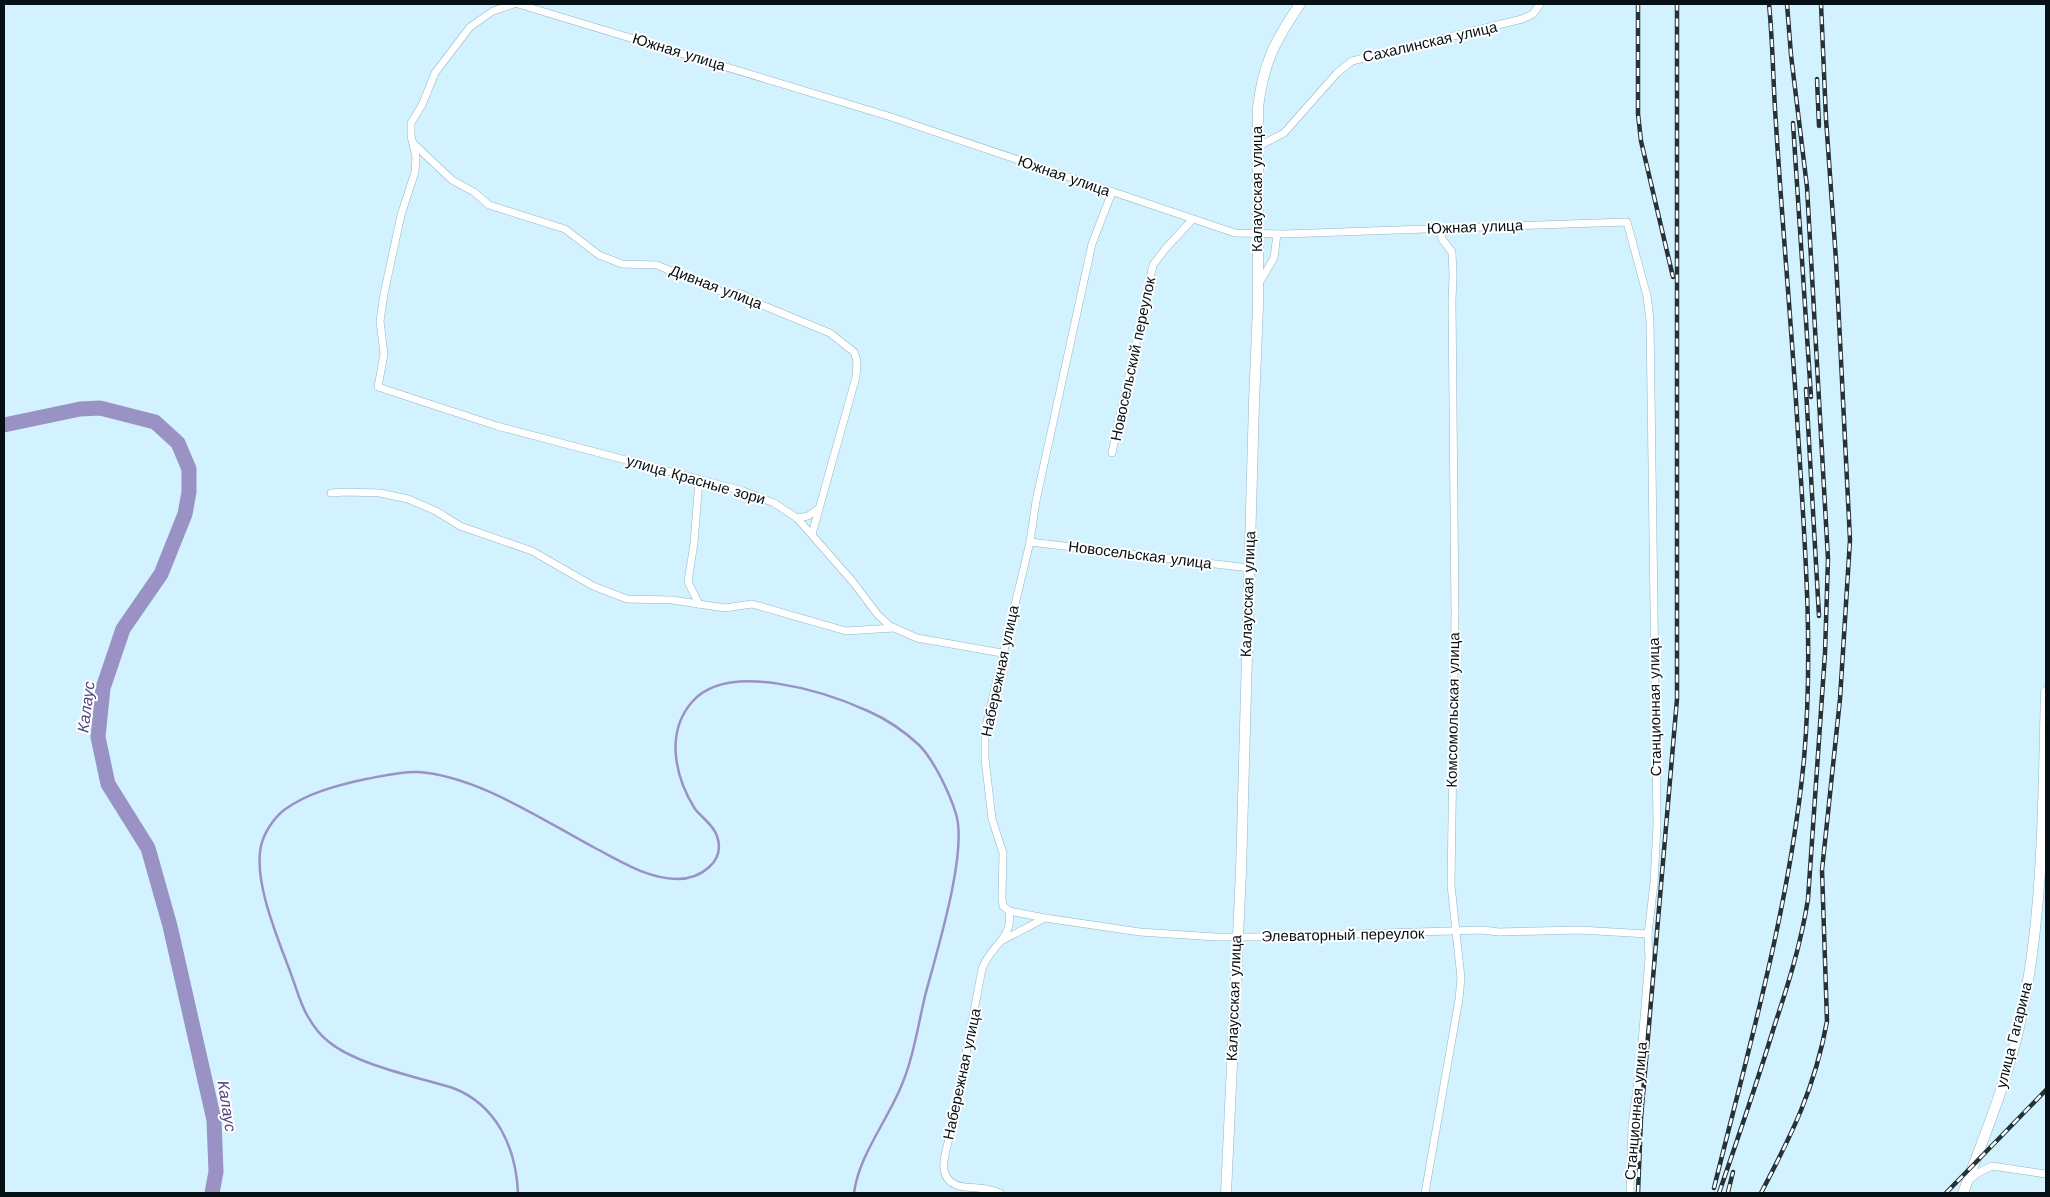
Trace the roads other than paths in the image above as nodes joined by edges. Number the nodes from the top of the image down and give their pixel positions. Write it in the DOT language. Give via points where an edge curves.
graph roads {
  1 [pos="514,4"];
  2 [pos="518,4"];
  3 [pos="1300,4"];
  4 [pos="1540,4"];
  5 [pos="414,144"];
  6 [pos="1257,147"];
  7 [pos="1112,192"];
  8 [pos="1192,220"];
  9 [pos="1627,222"];
  10 [pos="1440,228"];
  11 [pos="1257,234"];
  12 [pos="1278,234"];
  13 [pos="1258,285"];
  14 [pos="1112,453"];
  15 [pos="699,480"];
  16 [pos="331,493"];
  17 [pos="818,509"];
  18 [pos="798,518"];
  19 [pos="812,534"];
  20 [pos="1030,542"];
  21 [pos="1249,568"];
  22 [pos="699,604"];
  23 [pos="894,628"];
  24 [pos="1002,653"];
  25 [pos="2046,692"];
  26 [pos="1009,911"];
  27 [pos="1045,918"];
  28 [pos="1456,932"];
  29 [pos="1648,934"];
  30 [pos="1237,937"];
  31 [pos="1001,942"];
  32 [pos="2046,1174"];
  33 [pos="1967,1182"];
  34 [pos="1000,1193"];
  35 [pos="1226,1193"];
  36 [pos="1425,1193"];
  37 [pos="1630,1193"];
  38 [pos="1963,1193"];
  1 -- 5 [label="street" via="479,19 440,66 411,123"];
  2 -- 7 [label="street, Южная улица" via="888,116"];
  3 -- 6 [label="street, Калаусская улица" via="1278,38 1265,68 1258,108"];
  4 -- 6 [label="street, Сахалинская улица" via="1533,14 1522,19 1352,61 1337,73 1284,133"];
  5 -- 15 [label="street, улица Красные зори" via="415,172 394,243 380,322 384,354 378,387 497,426"];
  5 -- 17 [label="street, Дивная улица" via="452,180 489,205 565,229 599,255 622,264 658,265 720,291 742,294 830,333 851,348 857,361 856,377"];
  6 -- 11 [label="street, Калаусская улица"];
  7 -- 8 [label="street, Южная улица"];
  7 -- 20 [label="street, Набережная улица" via="1092,244 1038,491"];
  8 -- 11 [label="street, Южная улица" via="1235,233"];
  8 -- 14 [label="street, Новосельский переулок" via="1153,266"];
  9 -- 10 [label="street, Южная улица"];
  9 -- 29 [label="street, Станционная улица" via="1647,296 1650,320 1657,825"];
  10 -- 12 [label="street, Южная улица"];
  10 -- 28 [label="street, Комсомольская улица" via="1442,239 1452,252 1454,275 1455,614 1451,884"];
  11 -- 12 [label="street, Южная улица"];
  11 -- 13 [label="street, Калаусская улица"];
  12 -- 13 [label="street" via="1274,258"];
  13 -- 21 [label="street, Калаусская улица"];
  15 -- 18 [label="street, улица Красные зори" via="765,499"];
  15 -- 22 [label="street" via="688,582"];
  16 -- 22 [label="street" via="380,493 408,499 460,526 544,557 617,596"];
  17 -- 18 [label="street"];
  17 -- 19 [label="street, Дивная улица"];
  18 -- 19 [label="street, улица Красные зори"];
  19 -- 23 [label="street, улица Красные зори" via="878,616"];
  20 -- 21 [label="street, Новосельская улица"];
  20 -- 24 [label="street, Набережная улица"];
  21 -- 30 [label="street, Калаусская улица"];
  22 -- 23 [label="street" via="725,608 752,604 846,631"];
  23 -- 24 [label="street, улица Красные зори" via="917,638"];
  24 -- 26 [label="street, Набережная улица" via="985,730 985,759 992,819 1003,853 1003,906"];
  25 -- 33 [label="street, улица Гагарина" via="2038,894 2030,968 2022,1015 2001,1088"];
  26 -- 27 [label="street, Элеваторный переулок"];
  26 -- 31 [label="street, Набережная улица" via="1010,927"];
  27 -- 30 [label="street, Элеваторный переулок" via="1140,932"];
  27 -- 31 [label="street"];
  28 -- 29 [label="street, Элеваторный переулок" via="1579,930"];
  28 -- 30 [label="street, Элеваторный переулок"];
  28 -- 36 [label="street, Комсомольская улица" via="1459,999"];
  29 -- 37 [label="street, Станционная улица" via="1650,959 1632,1125"];
  30 -- 35 [label="street, Калаусская улица"];
  31 -- 34 [label="street, Набережная улица" via="982,969 944,1160 946,1176 957,1185"];
  32 -- 33 [label="street" via="1992,1166"];
  33 -- 38 [label="street, улица Гагарина"];
}
